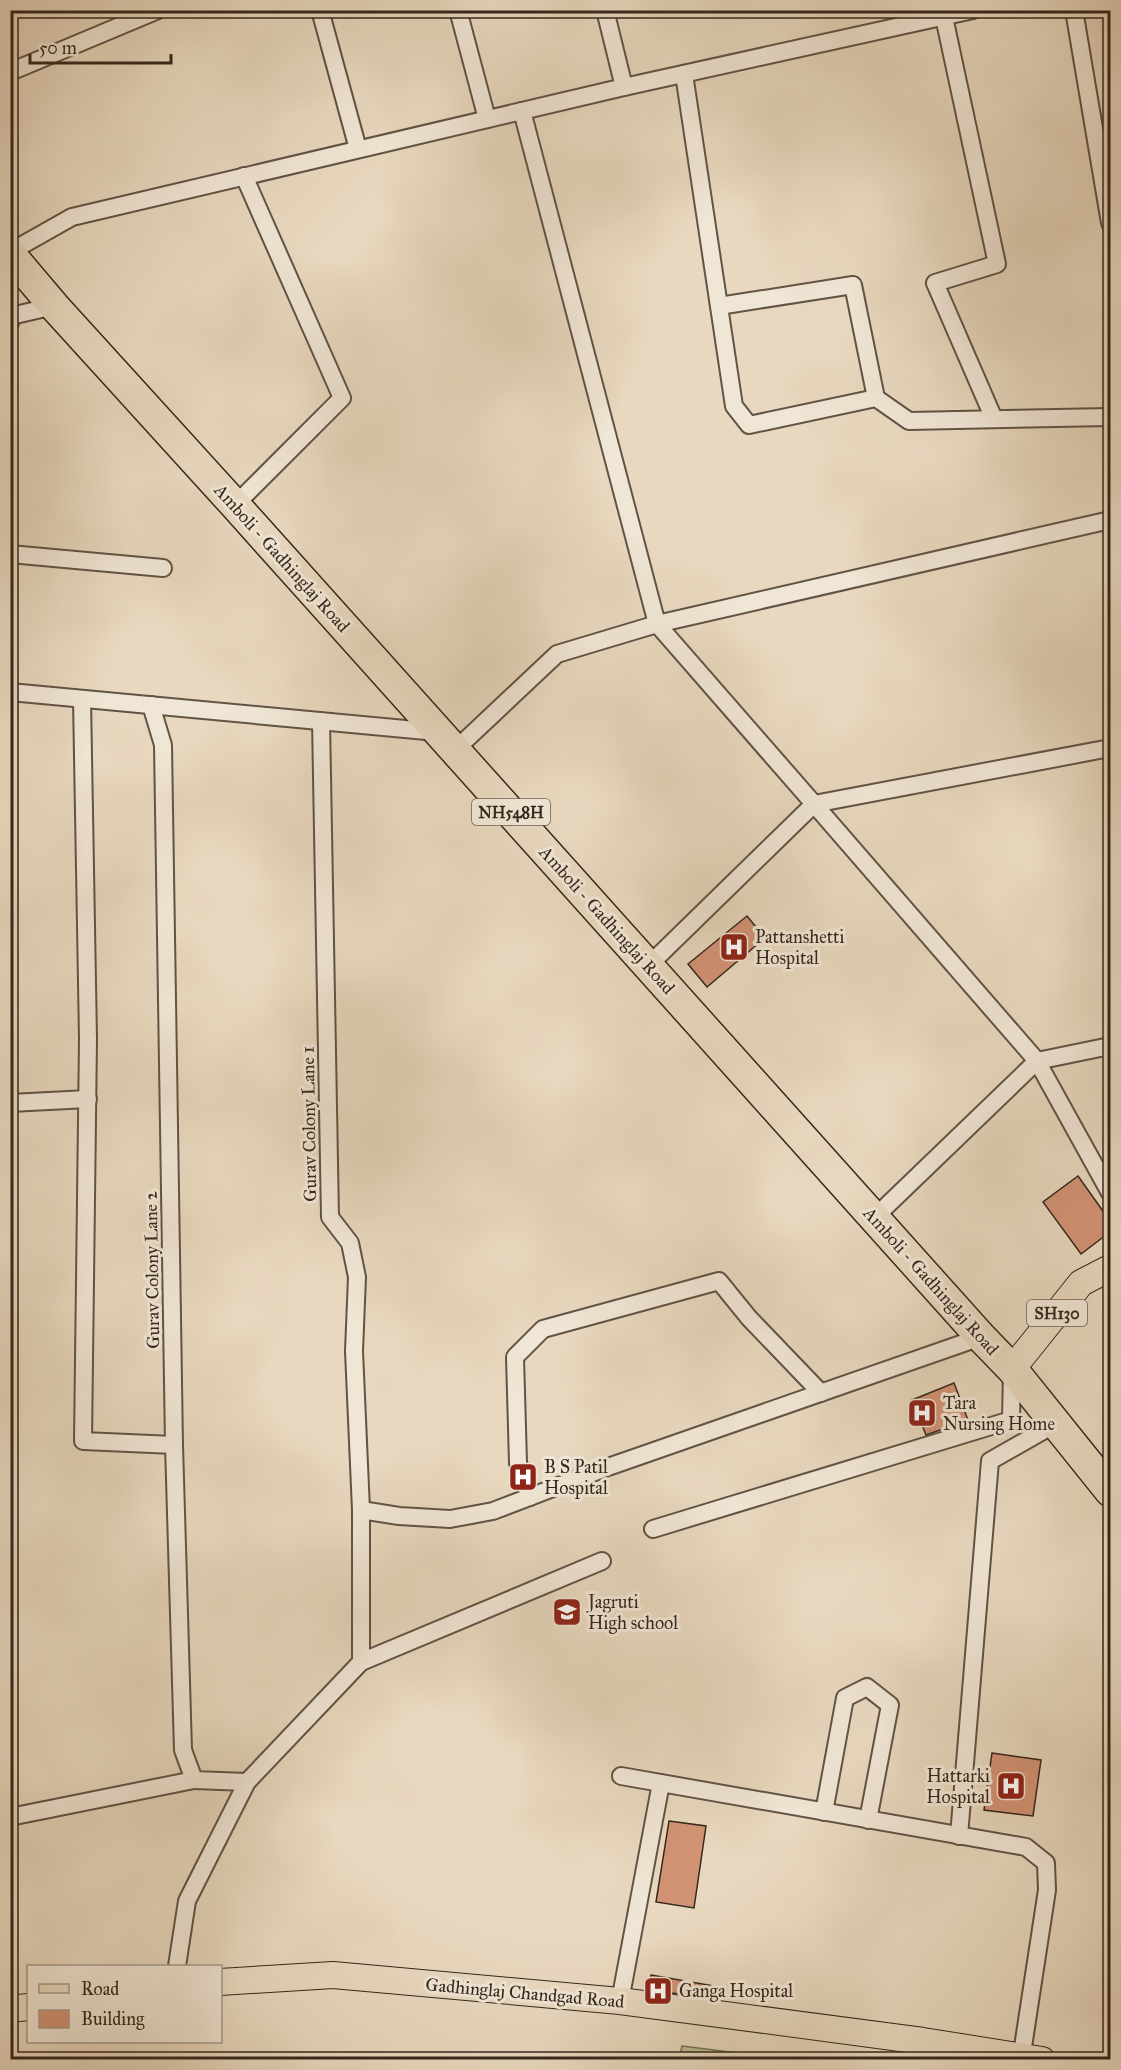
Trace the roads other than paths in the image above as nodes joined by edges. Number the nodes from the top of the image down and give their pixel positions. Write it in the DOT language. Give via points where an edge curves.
graph roads {
  1 [pos="158,10"];
  2 [pos="320,10"];
  3 [pos="458,10"];
  4 [pos="605,10"];
  5 [pos="973,10"];
  6 [pos="1074,10"];
  7 [pos="944,17"];
  8 [pos="10,72"];
  9 [pos="684,74"];
  10 [pos="624,87"];
  11 [pos="522,111"];
  12 [pos="488,119"];
  13 [pos="358,149"];
  14 [pos="244,176"];
  15 [pos="1107,186"];
  16 [pos="1110,223"];
  17 [pos="10,253"];
  18 [pos="54,306"];
  19 [pos="719,306"];
  20 [pos="10,323"];
  21 [pos="876,398"];
  22 [pos="1110,417"];
  23 [pos="994,419"];
  24 [pos="235,505"];
  25 [pos="1110,520"];
  26 [pos="10,554"];
  27 [pos="163,568"];
  28 [pos="657,624"];
  29 [pos="10,692"];
  30 [pos="82,699"];
  31 [pos="151,705"];
  32 [pos="321,721"];
  33 [pos="447,741"];
  34 [pos="1110,748"];
  35 [pos="814,804"];
  36 [pos="648,966"];
  37 [pos="1110,1046"];
  38 [pos="1037,1061"];
  39 [pos="88,1099"];
  40 [pos="10,1103"];
  41 [pos="1110,1193"];
  42 [pos="874,1218"];
  43 [pos="1110,1268"];
  44 [pos="981,1337"];
  45 [pos="1012,1369"];
  46 [pos="821,1393"];
  47 [pos="1055,1424"];
  48 [pos="174,1445"];
  49 [pos="1110,1491"];
  50 [pos="530,1497"];
  51 [pos="361,1510"];
  52 [pos="653,1529"];
  53 [pos="602,1561"];
  54 [pos="361,1662"];
  55 [pos="621,1776"];
  56 [pos="194,1780"];
  57 [pos="247,1782"];
  58 [pos="661,1783"];
  59 [pos="824,1812"];
  60 [pos="10,1816"];
  61 [pos="868,1820"];
  62 [pos="959,1836"];
  63 [pos="177,1965"];
  64 [pos="222,1982"];
  65 [pos="620,2001"];
  66 [pos="27,2007"];
  67 [pos="10,2009"];
  68 [pos="1028,2058"];
  1 -- 8 [label="street"];
  2 -- 13 [label="street"];
  3 -- 12 [label="street"];
  4 -- 10 [label="street"];
  5 -- 7 [label="street"];
  6 -- 15 [label="street"];
  7 -- 9 [label="street"];
  7 -- 23 [label="street" via="997,264 935,283"];
  9 -- 10 [label="street"];
  9 -- 19 [label="street"];
  10 -- 11 [label="street"];
  11 -- 12 [label="street"];
  11 -- 28 [label="street"];
  12 -- 13 [label="street"];
  13 -- 14 [label="street"];
  14 -- 17 [label="street" via="72,217"];
  14 -- 24 [label="street" via="342,398"];
  15 -- 16 [label="street"];
  17 -- 18 [label="highway, Amboli - Gadhinglaj Road / NH548H"];
  18 -- 20 [label="street" via="11,316"];
  18 -- 24 [label="highway, Amboli - Gadhinglaj Road / NH548H"];
  19 -- 21 [label="street" via="853,285"];
  19 -- 21 [label="street" via="734,406 749,425"];
  21 -- 23 [label="street" via="909,421"];
  22 -- 23 [label="street"];
  24 -- 33 [label="highway, Amboli - Gadhinglaj Road / NH548H"];
  25 -- 28 [label="street"];
  26 -- 27 [label="street"];
  28 -- 33 [label="street" via="557,654"];
  28 -- 35 [label="street"];
  29 -- 30 [label="street"];
  30 -- 31 [label="street"];
  30 -- 39 [label="street"];
  31 -- 32 [label="street"];
  31 -- 48 [label="street, Gurav Colony Lane 2" via="163,745"];
  32 -- 33 [label="street"];
  32 -- 51 [label="street, Gurav Colony Lane 1" via="330,1217 350,1243 357,1278 354,1351"];
  33 -- 36 [label="highway, Amboli - Gadhinglaj Road / NH548H"];
  34 -- 35 [label="street"];
  35 -- 36 [label="street"];
  35 -- 38 [label="street"];
  36 -- 42 [label="highway, Amboli - Gadhinglaj Road / NH548H"];
  37 -- 38 [label="street"];
  38 -- 41 [label="street"];
  38 -- 42 [label="street"];
  39 -- 40 [label="street"];
  39 -- 48 [label="street" via="83,1441"];
  42 -- 44 [label="highway, Amboli - Gadhinglaj Road / NH548H"];
  43 -- 45 [label="main road, SH130" via="1081,1283"];
  44 -- 45 [label="highway, Amboli - Gadhinglaj Road / NH548H"];
  44 -- 46 [label="street"];
  45 -- 47 [label="highway, NH548H"];
  45 -- 52 [label="street" via="1011,1420"];
  46 -- 50 [label="street"];
  46 -- 50 [label="street" via="719,1281 543,1329 515,1357 518,1462"];
  47 -- 49 [label="highway, NH548H"];
  47 -- 62 [label="street" via="990,1461"];
  48 -- 56 [label="street, Gurav Colony Lane 2" via="183,1750"];
  50 -- 51 [label="street" via="493,1511 450,1519"];
  51 -- 54 [label="street, Gurav Colony Lane 1"];
  53 -- 54 [label="street"];
  54 -- 57 [label="street"];
  55 -- 58 [label="street"];
  56 -- 57 [label="street"];
  56 -- 60 [label="street"];
  57 -- 63 [label="street" via="187,1901"];
  58 -- 59 [label="street"];
  58 -- 65 [label="street"];
  59 -- 61 [label="street"];
  59 -- 61 [label="street" via="845,1698 867,1687 890,1705"];
  61 -- 62 [label="street"];
  62 -- 68 [label="street" via="1026,1847 1046,1863 1047,1890"];
  64 -- 65 [label="main road, Gadhinglaj Chandgad Road" via="333,1975"];
  65 -- 68 [label="main road, Gadhinglaj Chandgad Road"];
  66 -- 67 [label="main road"];
}
